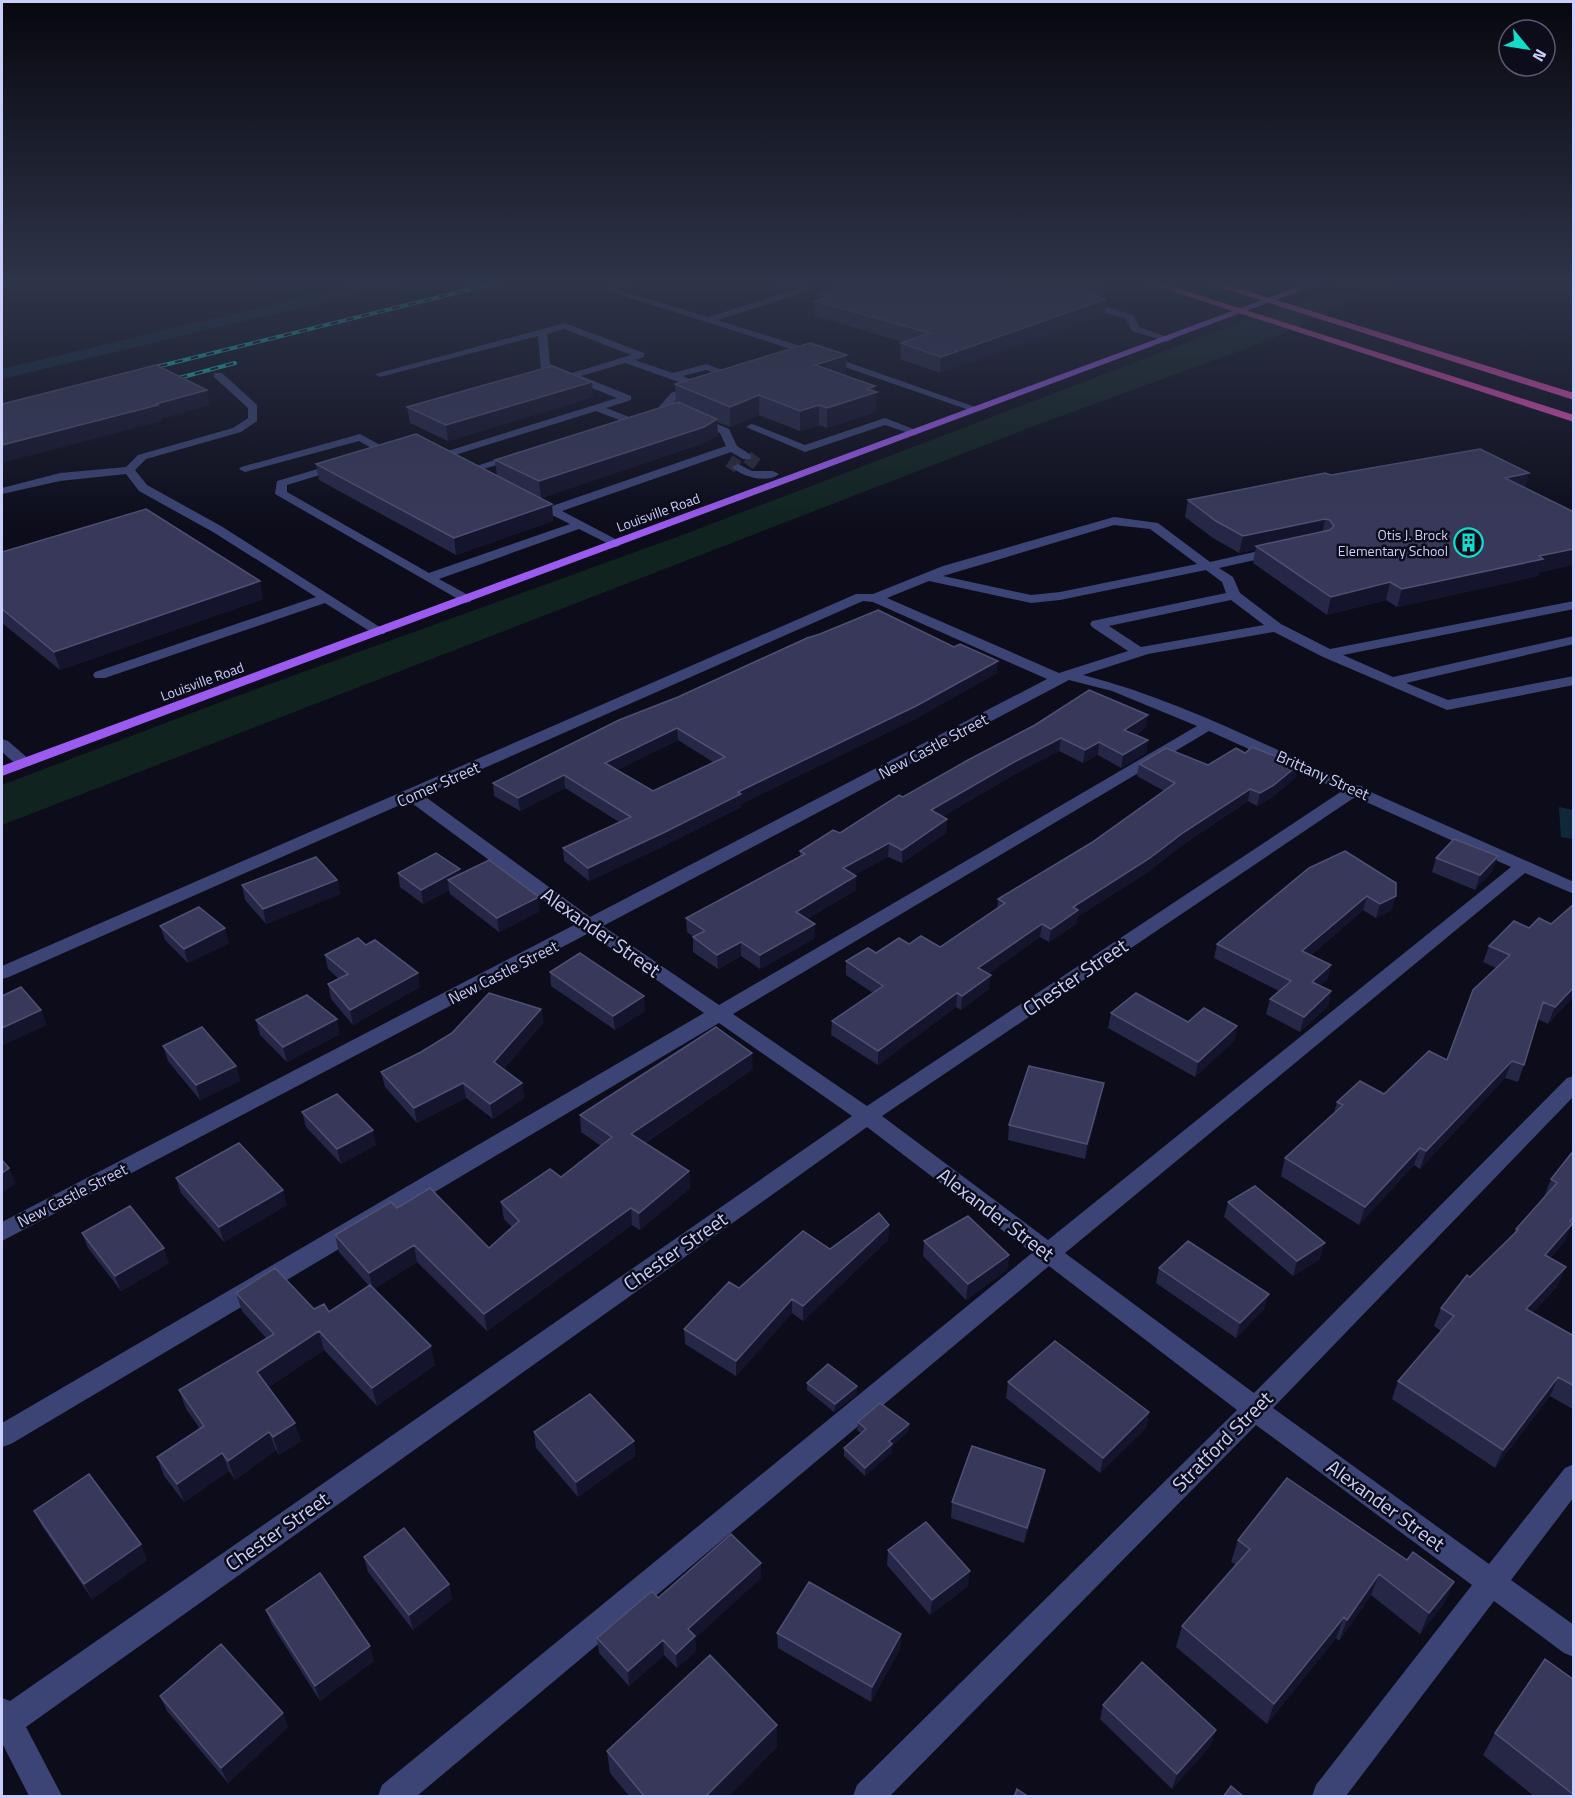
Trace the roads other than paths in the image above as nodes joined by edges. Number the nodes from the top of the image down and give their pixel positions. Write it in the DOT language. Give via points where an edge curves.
graph roads {
  1 [pos="419,364"];
  2 [pos="544,364"];
  3 [pos="612,364"];
  4 [pos="636,364"];
  5 [pos="840,364"];
  6 [pos="1100,364"];
  7 [pos="1403,364"];
  8 [pos="1466,364"];
  9 [pos="380,374"];
  10 [pos="218,375"];
  11 [pos="572,376"];
  12 [pos="672,376"];
  13 [pos="701,387"];
  14 [pos="1574,397"];
  15 [pos="597,408"];
  16 [pos="976,409"];
  17 [pos="1574,419"];
  18 [pos="612,426"];
  19 [pos="751,427"];
  20 [pos="915,432"];
  21 [pos="732,448"];
  22 [pos="526,453"];
  23 [pos="716,454"];
  24 [pos="245,469"];
  25 [pos="129,470"];
  26 [pos="471,470"];
  27 [pos="779,477"];
  28 [pos="491,480"];
  29 [pos="2,492"];
  30 [pos="522,495"];
  31 [pos="169,503"];
  32 [pos="147,509"];
  33 [pos="552,510"];
  34 [pos="1098,514"];
  35 [pos="580,525"];
  36 [pos="1085,530"];
  37 [pos="617,543"];
  38 [pos="1288,549"];
  39 [pos="1208,566"];
  40 [pos="928,577"];
  41 [pos="428,578"];
  42 [pos="1234,596"];
  43 [pos="327,598"];
  44 [pos="875,598"];
  45 [pos="465,599"];
  46 [pos="1574,605"];
  47 [pos="1276,627"];
  48 [pos="378,631"];
  49 [pos="1574,639"];
  50 [pos="1140,652"];
  51 [pos="1328,654"];
  52 [pos="100,675"];
  53 [pos="1063,677"];
  54 [pos="1574,680"];
  55 [pos="1391,682"];
  56 [pos="1209,725"];
  57 [pos="2,744"];
  58 [pos="24,763"];
  59 [pos="2,771"];
  60 [pos="1356,789"];
  61 [pos="412,795"];
  62 [pos="1522,867"];
  63 [pos="1574,888"];
  64 [pos="591,926"];
  65 [pos="2,973"];
  66 [pos="718,1014"];
  67 [pos="1574,1083"];
  68 [pos="867,1116"];
  69 [pos="2,1232"];
  70 [pos="1049,1253"];
  71 [pos="1255,1408"];
  72 [pos="2,1436"];
  73 [pos="1574,1476"];
  74 [pos="1491,1582"];
  75 [pos="1574,1643"];
  76 [pos="3,1720"];
  77 [pos="46,1797"];
  78 [pos="393,1797"];
  79 [pos="868,1797"];
  80 [pos="1327,1797"];
  1 -- 9 [label="street"];
  2 -- 11 [label="street"];
  3 -- 11 [label="street"];
  4 -- 12 [label="street"];
  5 -- 16 [label="street"];
  6 -- 16 [label="main road, Louisville Road"];
  7 -- 17 [label="highway"];
  8 -- 14 [label="highway"];
  10 -- 25 [label="street" via="253,407 253,418 237,430 142,457"];
  11 -- 15 [label="street" via="627,398"];
  12 -- 13 [label="street"];
  12 -- 13 [label="street" via="706,367 733,376"];
  13 -- 21 [label="street" via="675,395 659,410 681,412 725,430"];
  15 -- 18 [label="street" via="632,419"];
  15 -- 26 [label="street" via="438,453"];
  16 -- 20 [label="main road, Louisville Road"];
  19 -- 20 [label="street" via="805,449 885,421"];
  20 -- 27 [label="main road, Louisville Road"];
  21 -- 23 [label="street"];
  21 -- 27 [label="street"];
  22 -- 26 [label="street"];
  23 -- 27 [label="street" via="750,474"];
  23 -- 33 [label="street"];
  24 -- 41 [label="street" via="360,437 392,450 281,483 281,494"];
  25 -- 29 [label="street" via="60,477"];
  25 -- 31 [label="street" via="143,488"];
  26 -- 28 [label="street"];
  27 -- 37 [label="main road, Louisville Road"];
  30 -- 33 [label="street"];
  31 -- 32 [label="street"];
  31 -- 43 [label="street"];
  33 -- 35 [label="street"];
  34 -- 36 [label="street"];
  35 -- 37 [label="street"];
  35 -- 41 [label="street"];
  36 -- 39 [label="street, Comer Street" via="1114,521 1154,526"];
  36 -- 40 [label="street, Comer Street"];
  37 -- 45 [label="main road, Louisville Road"];
  38 -- 39 [label="street"];
  39 -- 40 [label="street" via="1031,599"];
  39 -- 42 [label="street, Comer Street" via="1228,580"];
  40 -- 44 [label="street, Comer Street"];
  41 -- 45 [label="street"];
  42 -- 47 [label="street, Comer Street"];
  42 -- 50 [label="street" via="1097,624"];
  43 -- 48 [label="street"];
  43 -- 52 [label="street"];
  44 -- 53 [label="street, Brittany Street"];
  44 -- 61 [label="street, Comer Street" via="861,597"];
  45 -- 48 [label="main road, Louisville Road"];
  46 -- 51 [label="street"];
  47 -- 50 [label="street, New Castle Street"];
  47 -- 51 [label="street, Comer Street"];
  48 -- 58 [label="main road, Louisville Road"];
  49 -- 55 [label="street"];
  50 -- 53 [label="street, New Castle Street"];
  51 -- 55 [label="street, Comer Street"];
  53 -- 56 [label="street, Brittany Street" via="1117,688"];
  53 -- 64 [label="street, New Castle Street"];
  54 -- 55 [label="street, Comer Street" via="1447,705"];
  56 -- 60 [label="street, Brittany Street"];
  56 -- 66 [label="street"];
  57 -- 58 [label="street"];
  58 -- 59 [label="main road, Louisville Road"];
  60 -- 62 [label="street, Brittany Street"];
  60 -- 68 [label="street, Chester Street"];
  61 -- 64 [label="street, Alexander Street"];
  61 -- 65 [label="street, Comer Street"];
  62 -- 63 [label="street, Brittany Street"];
  62 -- 70 [label="street"];
  64 -- 66 [label="street, Alexander Street"];
  64 -- 69 [label="street, New Castle Street"];
  66 -- 68 [label="street, Alexander Street"];
  66 -- 72 [label="street"];
  67 -- 71 [label="street, Stratford Street"];
  68 -- 70 [label="street, Alexander Street"];
  68 -- 76 [label="street, Chester Street"];
  70 -- 71 [label="street, Alexander Street"];
  70 -- 78 [label="street"];
  71 -- 74 [label="street, Alexander Street"];
  71 -- 79 [label="street, Stratford Street"];
  73 -- 74 [label="street"];
  74 -- 75 [label="street, Alexander Street"];
  74 -- 80 [label="street"];
  76 -- 77 [label="street"];
}
